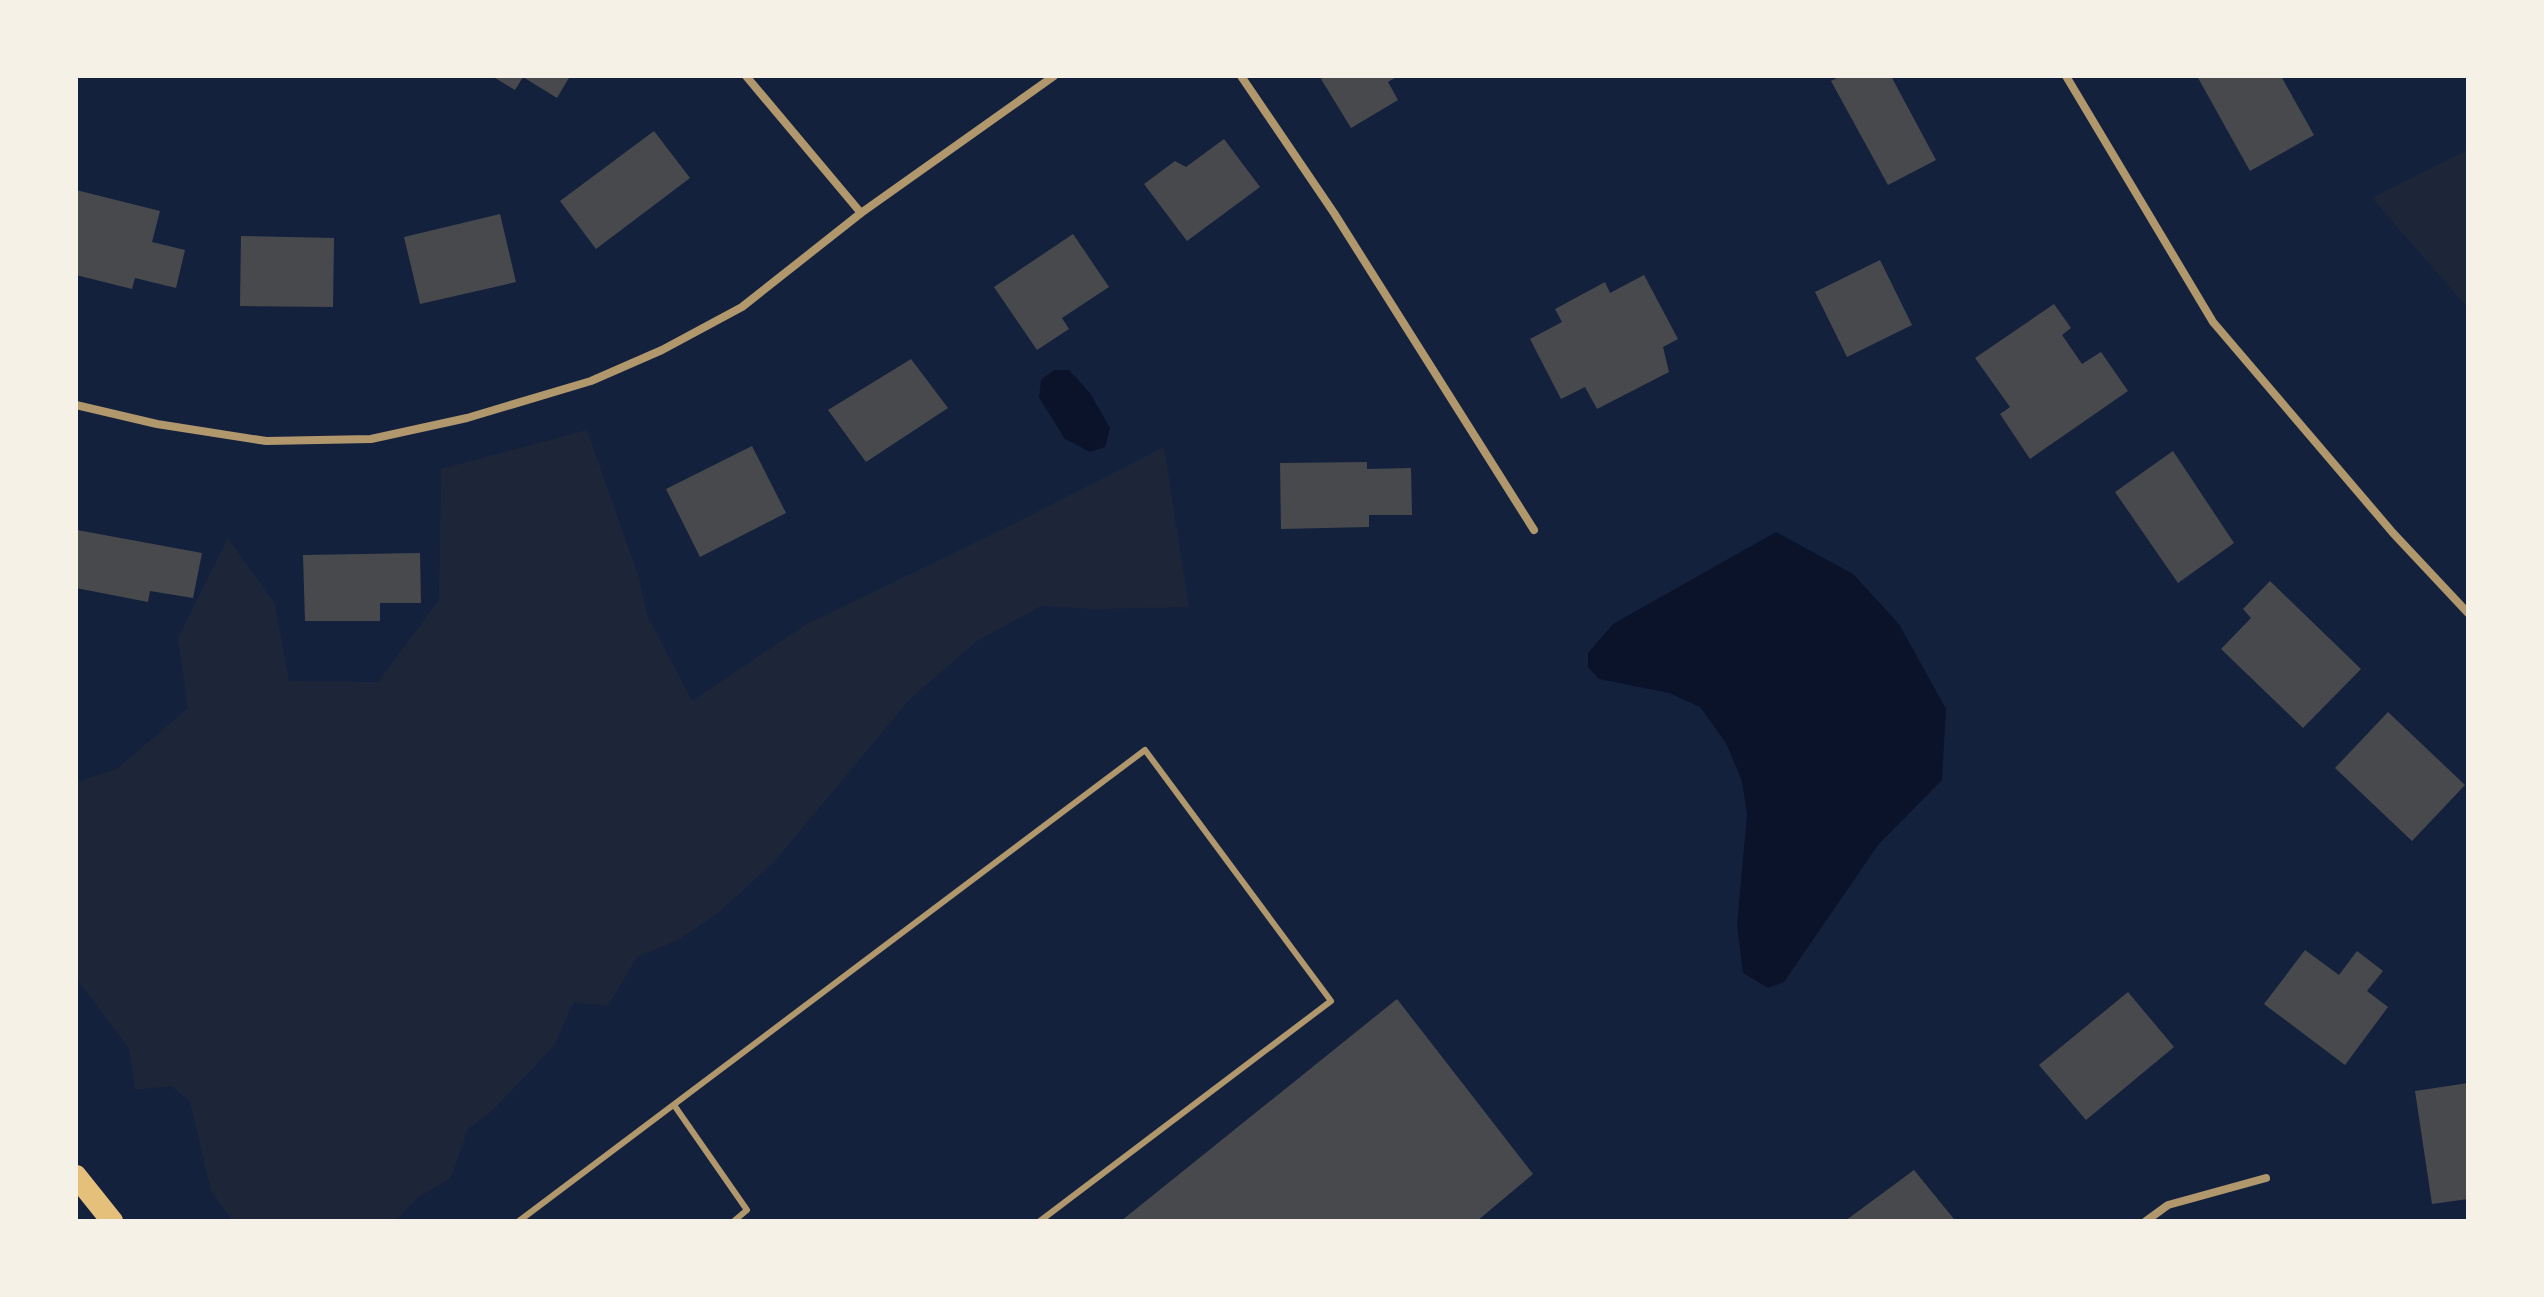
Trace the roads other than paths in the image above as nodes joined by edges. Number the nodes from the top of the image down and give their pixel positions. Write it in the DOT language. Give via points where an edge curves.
graph roads {
  1 [pos="746,76"];
  2 [pos="1054,76"];
  3 [pos="1241,76"];
  4 [pos="2066,76"];
  5 [pos="861,213"];
  6 [pos="76,405"];
  7 [pos="1534,530"];
  8 [pos="2468,613"];
  9 [pos="674,1105"];
  10 [pos="76,1176"];
  11 [pos="2266,1178"];
  12 [pos="112,1221"];
  13 [pos="519,1221"];
  14 [pos="734,1221"];
  15 [pos="1040,1221"];
  16 [pos="2146,1221"];
  1 -- 5 [label="street"];
  2 -- 5 [label="street"];
  3 -- 7 [label="street"];
  4 -- 8 [label="street" via="2213,322"];
  5 -- 6 [label="street" via="742,307 662,350 591,381 467,418 371,439 266,441"];
  9 -- 13 [label="lane"];
  9 -- 14 [label="lane" via="747,1210"];
  9 -- 15 [label="lane" via="1145,750 1331,1001"];
  10 -- 12 [label="highway"];
  11 -- 16 [label="street" via="2168,1205"];
}
